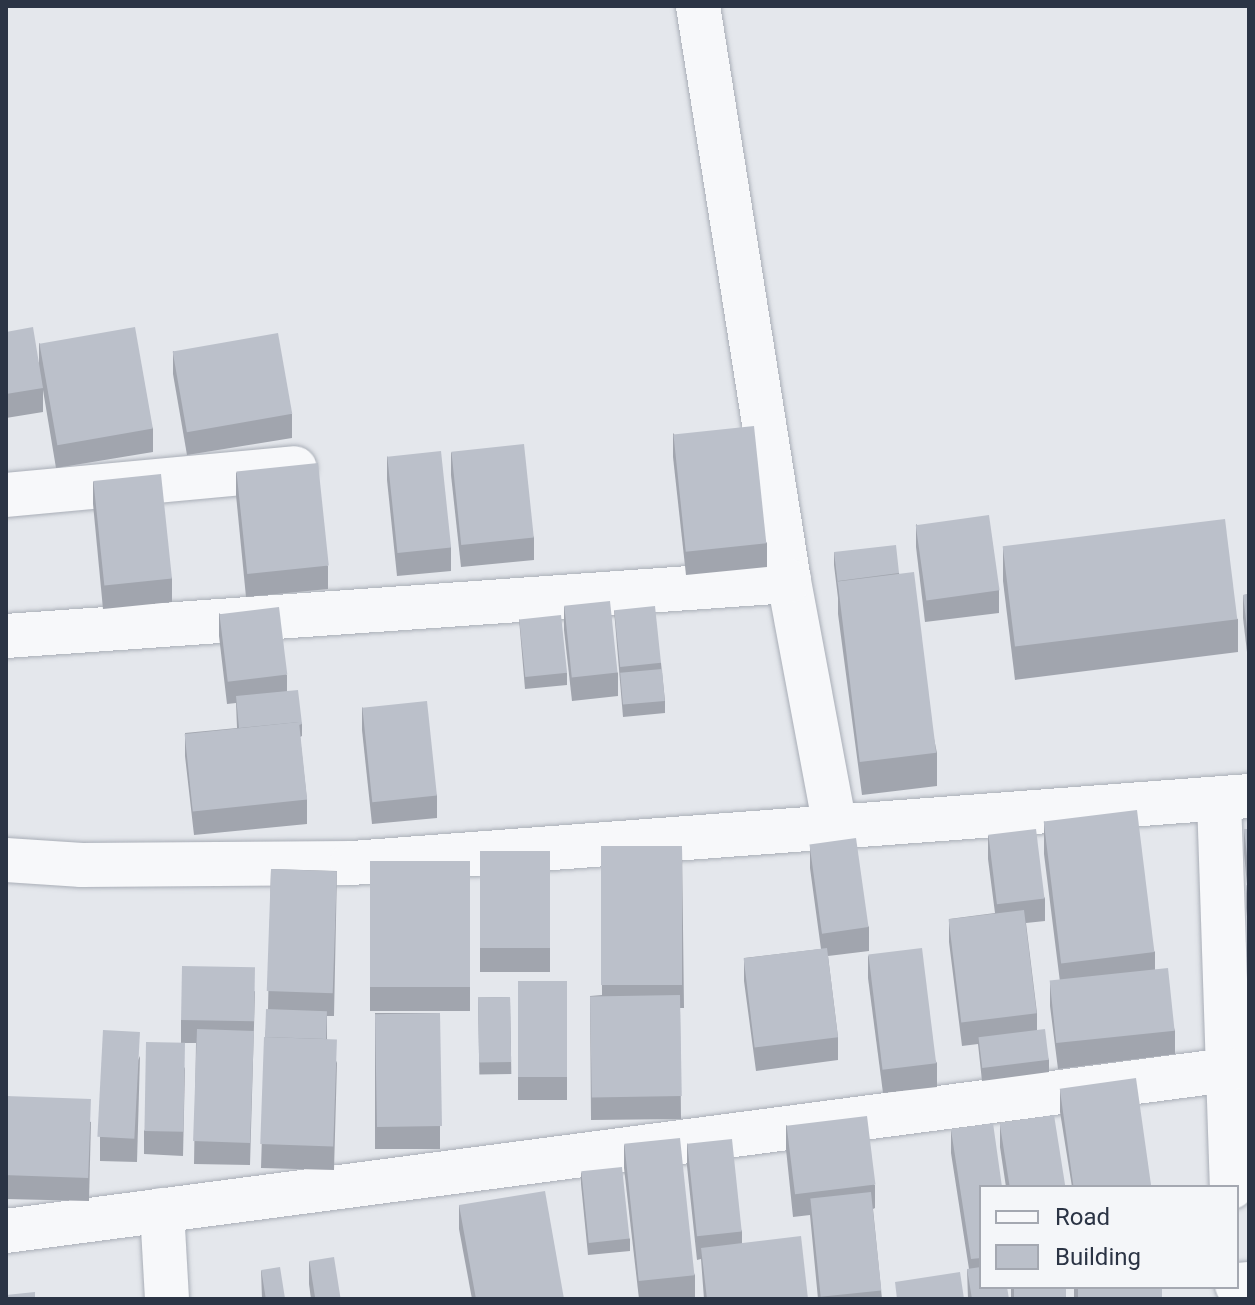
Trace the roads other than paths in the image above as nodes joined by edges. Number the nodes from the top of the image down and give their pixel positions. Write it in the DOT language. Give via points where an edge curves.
graph roads {
  1 [pos="698,6"];
  2 [pos="313,467"];
  3 [pos="6,495"];
  4 [pos="789,581"];
  5 [pos="6,636"];
  6 [pos="1234,798"];
  7 [pos="836,831"];
  8 [pos="6,860"];
  9 [pos="1235,1045"];
  10 [pos="1232,1185"];
  11 [pos="162,1210"];
  12 [pos="6,1231"];
  13 [pos="167,1299"];
  1 -- 4 [label="street"];
  2 -- 3 [label="street"];
  4 -- 5 [label="street"];
  4 -- 7 [label="street"];
  6 -- 7 [label="street"];
  6 -- 9 [label="street"];
  7 -- 8 [label="street" via="352,863 82,865"];
  9 -- 10 [label="street"];
  9 -- 11 [label="street"];
  11 -- 12 [label="street"];
  11 -- 13 [label="street"];
}
